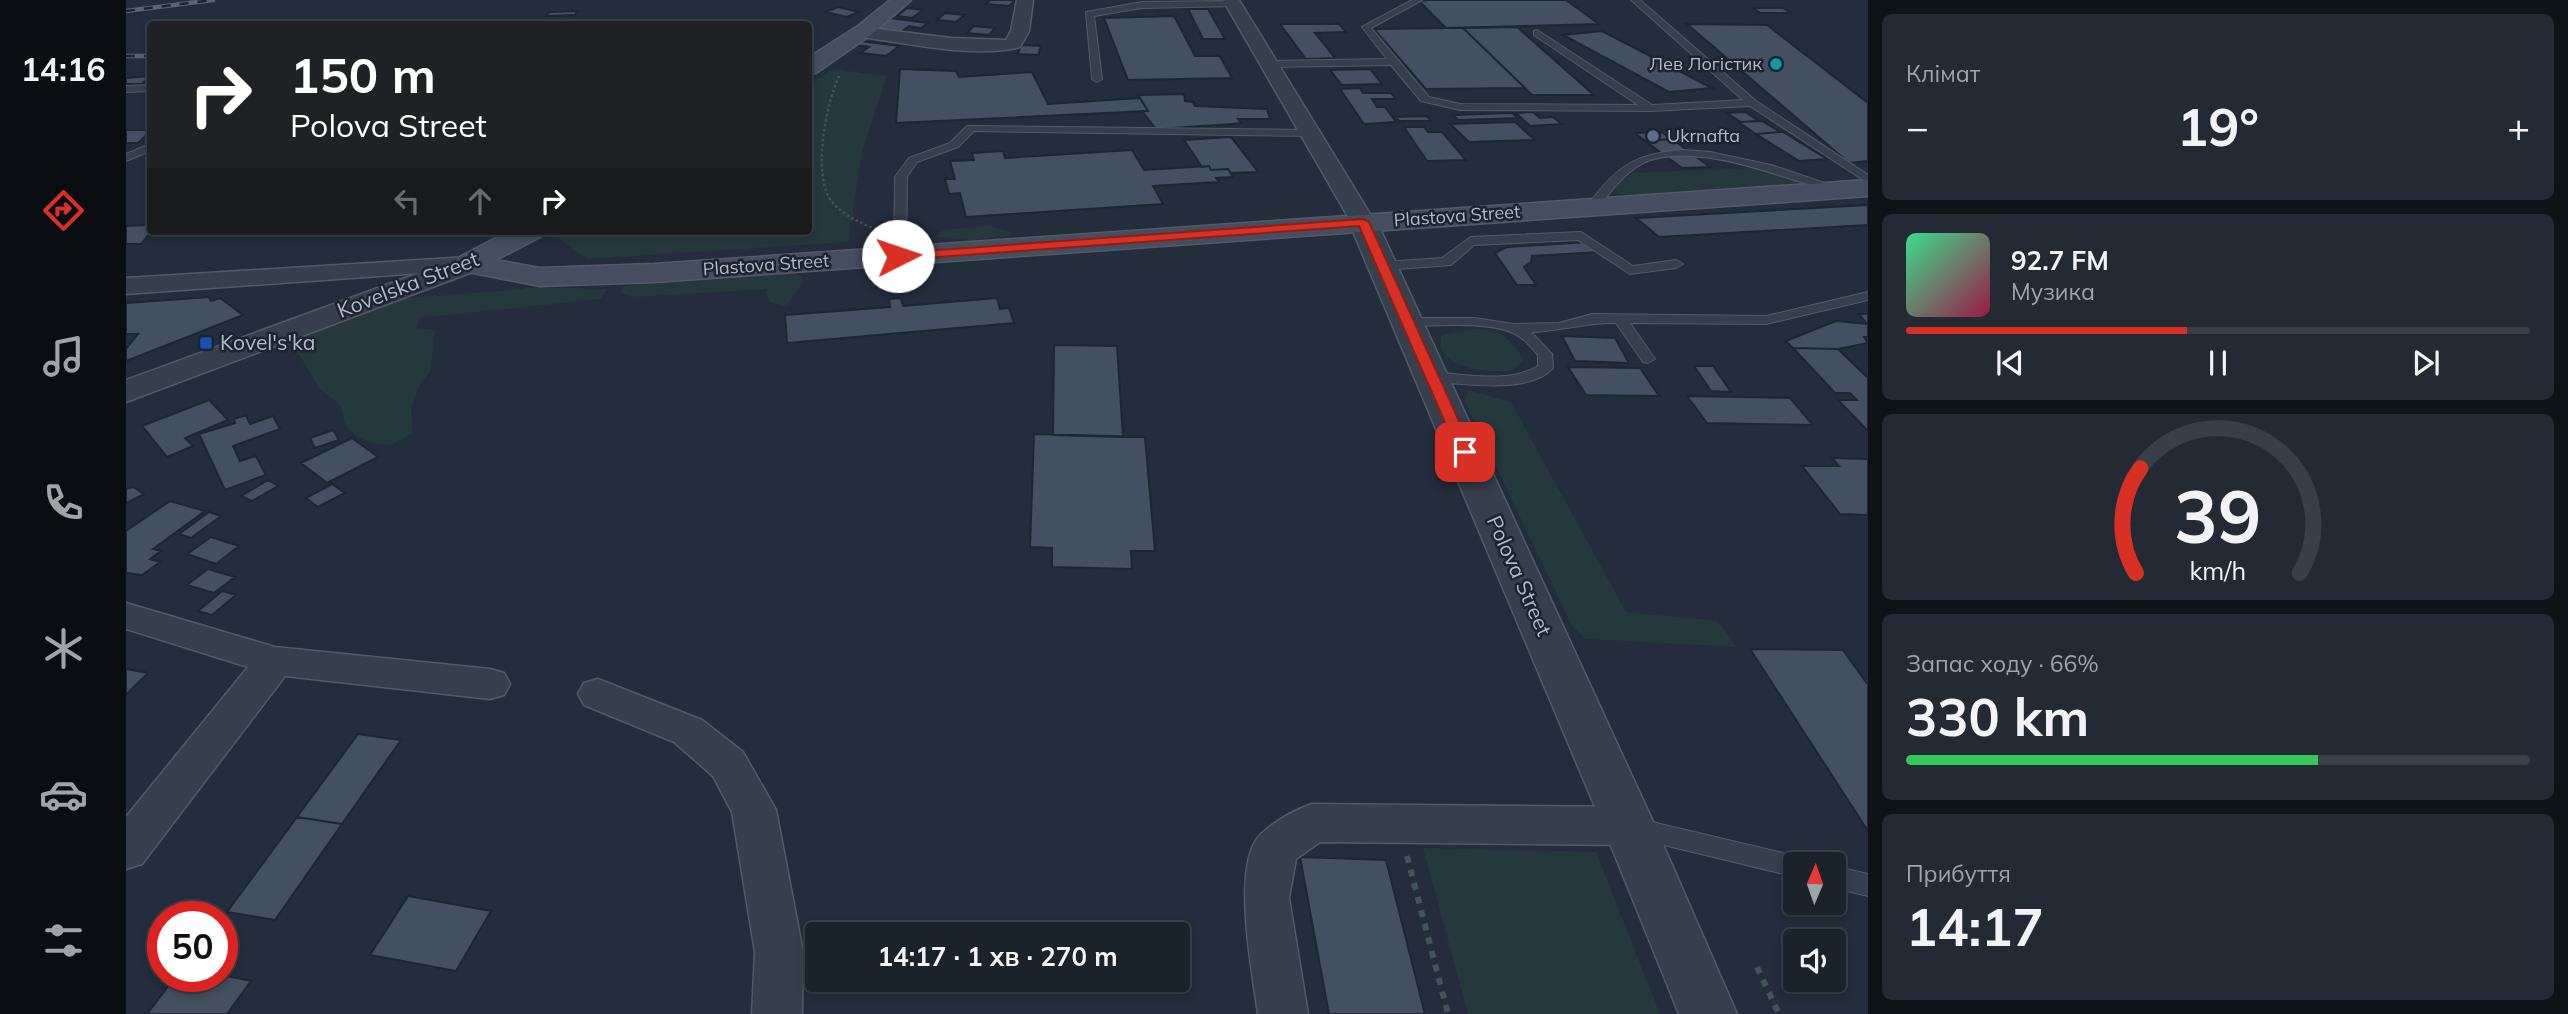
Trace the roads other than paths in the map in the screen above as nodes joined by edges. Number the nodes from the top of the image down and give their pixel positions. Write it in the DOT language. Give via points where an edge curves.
graph roads {
  1 [pos="902,0"];
  2 [pos="1026,0"];
  3 [pos="1418,0"];
  4 [pos="1635,0"];
  5 [pos="1232,2"];
  6 [pos="862,32"];
  7 [pos="1537,33"];
  8 [pos="1394,62"];
  9 [pos="1269,64"];
  10 [pos="812,65"];
  11 [pos="1097,79"];
  12 [pos="147,88"];
  13 [pos="126,89"];
  14 [pos="1752,103"];
  15 [pos="1650,108"];
  16 [pos="1310,133"];
  17 [pos="147,148"];
  18 [pos="126,158"];
  19 [pos="1868,180"];
  20 [pos="1868,188"];
  21 [pos="1839,190"];
  22 [pos="1593,207"];
  23 [pos="1363,222"];
  24 [pos="522,235"];
  25 [pos="898,247"];
  26 [pos="468,264"];
  27 [pos="1676,264"];
  28 [pos="1384,266"];
  29 [pos="126,286"];
  30 [pos="1868,296"];
  31 [pos="1620,318"];
  32 [pos="1408,322"];
  33 [pos="1514,328"];
  34 [pos="1648,359"];
  35 [pos="1432,377"];
  36 [pos="126,392"];
  37 [pos="126,616"];
  38 [pos="275,661"];
  39 [pos="490,684"];
  40 [pos="598,694"];
  41 [pos="1629,826"];
  42 [pos="126,850"];
  43 [pos="1783,864"];
  44 [pos="1846,880"];
  45 [pos="1868,885"];
  46 [pos="777,1014"];
  47 [pos="1283,1014"];
  48 [pos="1708,1014"];
  1 -- 6 [label="main road"];
  2 -- 6 [label="street" via="1020,31 1014,43 1007,45"];
  3 -- 8 [label="lane" via="1366,27"];
  4 -- 14 [label="lane"];
  5 -- 9 [label="street, Polova Street"];
  5 -- 11 [label="lane" via="1142,5 1088,14"];
  6 -- 10 [label="main road"];
  7 -- 15 [label="lane"];
  8 -- 9 [label="lane"];
  8 -- 15 [label="lane" via="1425,99 1460,107"];
  9 -- 16 [label="street, Polova Street"];
  12 -- 13 [label="lane"];
  14 -- 15 [label="lane"];
  14 -- 19 [label="lane"];
  16 -- 23 [label="street, Polova Street"];
  16 -- 25 [label="lane" via="971,128 954,145 913,160 901,177"];
  17 -- 18 [label="lane"];
  20 -- 21 [label="main road, Plastova Street"];
  21 -- 22 [label="main road, Plastova Street"];
  21 -- 22 [label="lane" via="1722,156 1676,153 1641,159"];
  22 -- 23 [label="main road, Plastova Street"];
  23 -- 25 [label="main road, Plastova Street"];
  23 -- 28 [label="street, Polova Street"];
  24 -- 26 [label="main road, Kovelska Street"];
  25 -- 26 [label="main road, Plastova Street" via="654,273 540,277"];
  26 -- 29 [label="street, Plastova Street"];
  26 -- 36 [label="street, Kovelska Street"];
  27 -- 28 [label="lane" via="1630,270 1581,236 1471,241 1446,262"];
  28 -- 32 [label="street, Polova Street"];
  30 -- 31 [label="lane" via="1766,320"];
  31 -- 33 [label="lane"];
  31 -- 34 [label="lane"];
  32 -- 33 [label="lane" via="1474,322"];
  32 -- 35 [label="street, Polova Street"];
  33 -- 35 [label="lane" via="1530,337 1545,355 1545,368 1536,376"];
  35 -- 41 [label="street, Polova Street"];
  37 -- 38 [label="street"];
  38 -- 39 [label="street"];
  38 -- 42 [label="street"];
  40 -- 46 [label="street" via="688,731 728,764 754,810 779,952"];
  41 -- 43 [label="lane"];
  41 -- 47 [label="street" via="1312,823 1275,849 1266,898"];
  41 -- 48 [label="street, Polova Street"];
  44 -- 45 [label="lane"];
}
